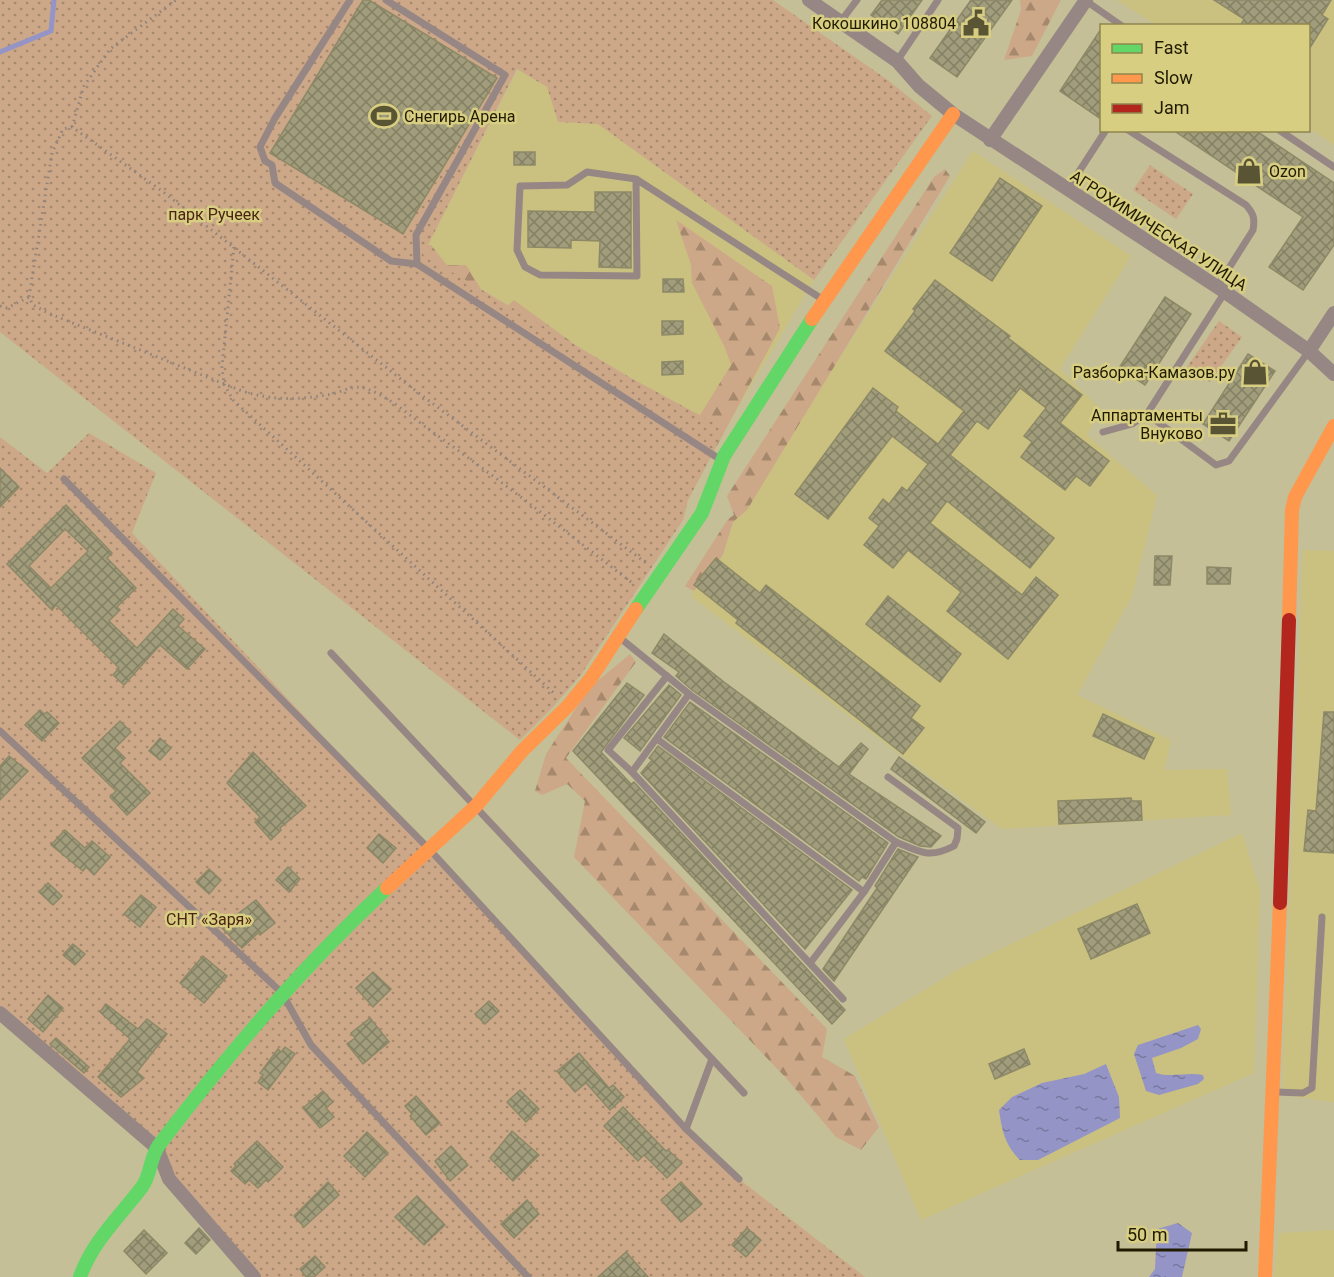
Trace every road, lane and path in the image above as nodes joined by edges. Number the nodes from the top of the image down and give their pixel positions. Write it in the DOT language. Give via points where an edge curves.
graph roads {
  1 [pos="176,0"];
  2 [pos="350,0"];
  3 [pos="386,0"];
  4 [pos="810,0"];
  5 [pos="857,0"];
  6 [pos="938,0"];
  7 [pos="1086,1"];
  8 [pos="841,21"];
  9 [pos="1119,24"];
  10 [pos="897,62"];
  11 [pos="953,114"];
  12 [pos="72,127"];
  13 [pos="1105,132"];
  14 [pos="1131,132"];
  15 [pos="1283,132"];
  16 [pos="990,140"];
  17 [pos="1334,167"];
  18 [pos="636,179"];
  19 [pos="1067,190"];
  20 [pos="234,247"];
  21 [pos="417,264"];
  22 [pos="1221,290"];
  23 [pos="29,297"];
  24 [pos="824,300"];
  25 [pos="0,306"];
  26 [pos="1334,313"];
  27 [pos="1309,351"];
  28 [pos="1334,374"];
  29 [pos="224,384"];
  30 [pos="1147,414"];
  31 [pos="1334,426"];
  32 [pos="1103,432"];
  33 [pos="722,461"];
  34 [pos="64,479"];
  35 [pos="659,573"];
  36 [pos="646,593"];
  37 [pos="617,636"];
  38 [pos="331,653"];
  39 [pos="667,676"];
  40 [pos="689,694"];
  41 [pos="568,706"];
  42 [pos="0,731"];
  43 [pos="657,739"];
  44 [pos="632,772"];
  45 [pos="888,777"];
  46 [pos="476,806"];
  47 [pos="896,842"];
  48 [pos="429,850"];
  49 [pos="864,892"];
  50 [pos="1322,917"];
  51 [pos="811,962"];
  52 [pos="282,993"];
  53 [pos="843,999"];
  54 [pos="0,1013"];
  55 [pos="712,1059"];
  56 [pos="1273,1092"];
  57 [pos="744,1093"];
  58 [pos="686,1129"];
  59 [pos="157,1148"];
  60 [pos="739,1179"];
  61 [pos="80,1277"];
  62 [pos="254,1277"];
  63 [pos="528,1277"];
  64 [pos="1265,1277"];
  1 -- 12 [label="path" via="110,49 84,86"];
  2 -- 21 [label="lane" via="260,147 265,161 272,165 275,183 391,261"];
  3 -- 21 [label="lane" via="506,75 416,235"];
  4 -- 8 [label="street, АГРОХИМИЧЕСКАЯ УЛИЦА"];
  5 -- 8 [label="lane"];
  6 -- 10 [label="lane"];
  7 -- 9 [label="lane"];
  7 -- 16 [label="street"];
  8 -- 10 [label="street, АГРОХИМИЧЕСКАЯ УЛИЦА"];
  10 -- 11 [label="street, АГРОХИМИЧЕСКАЯ УЛИЦА"];
  11 -- 16 [label="street, АГРОХИМИЧЕСКАЯ УЛИЦА"];
  11 -- 24 [label="street"];
  12 -- 20 [label="path"];
  12 -- 23 [label="path" via="63,129 52,153"];
  13 -- 19 [label="lane"];
  14 -- 22 [label="lane" via="1253,213 1253,230"];
  15 -- 17 [label="lane"];
  16 -- 19 [label="street, АГРОХИМИЧЕСКАЯ УЛИЦА"];
  18 -- 18 [label="lane" via="587,172 567,185 520,186 517,250 525,267 540,275 637,276"];
  18 -- 24 [label="lane"];
  19 -- 22 [label="street, АГРОХИМИЧЕСКАЯ УЛИЦА"];
  20 -- 29 [label="path" via="222,367"];
  20 -- 35 [label="path" via="416,391"];
  21 -- 33 [label="lane"];
  22 -- 27 [label="street, АГРОХИМИЧЕСКАЯ УЛИЦА"];
  22 -- 30 [label="lane"];
  23 -- 25 [label="path" via="6,308"];
  23 -- 29 [label="path" via="33,305 48,313"];
  24 -- 33 [label="street"];
  26 -- 27 [label="street"];
  27 -- 28 [label="street, АГРОХИМИЧЕСКАЯ УЛИЦА"];
  27 -- 30 [label="lane" via="1229,461 1216,465"];
  29 -- 36 [label="path" via="266,399 334,393 354,387 374,392 458,450"];
  29 -- 41 [label="path" via="233,400"];
  30 -- 32 [label="lane" via="1132,424"];
  31 -- 56 [label="street" via="1295,497 1292,510"];
  33 -- 35 [label="street" via="702,513"];
  34 -- 48 [label="lane"];
  35 -- 36 [label="street"];
  36 -- 37 [label="street"];
  37 -- 39 [label="lane"];
  37 -- 41 [label="street"];
  38 -- 46 [label="lane"];
  39 -- 40 [label="lane"];
  39 -- 44 [label="lane" via="608,750"];
  40 -- 43 [label="lane"];
  40 -- 47 [label="lane"];
  41 -- 46 [label="street" via="522,751"];
  42 -- 52 [label="lane"];
  43 -- 44 [label="lane"];
  43 -- 49 [label="lane"];
  44 -- 51 [label="lane"];
  45 -- 47 [label="lane" via="957,828 958,834 954,846 927,855"];
  46 -- 48 [label="street"];
  46 -- 55 [label="lane"];
  47 -- 49 [label="lane"];
  48 -- 52 [label="street" via="344,928"];
  48 -- 58 [label="lane"];
  49 -- 51 [label="lane"];
  50 -- 56 [label="lane" via="1312,1088 1304,1094"];
  51 -- 53 [label="lane"];
  52 -- 59 [label="street"];
  52 -- 63 [label="lane" via="311,1045"];
  54 -- 59 [label="street"];
  55 -- 57 [label="lane"];
  55 -- 58 [label="lane"];
  56 -- 64 [label="street"];
  58 -- 60 [label="lane"];
  59 -- 61 [label="street" via="144,1185 110,1224"];
  59 -- 62 [label="street" via="169,1179"];
}
